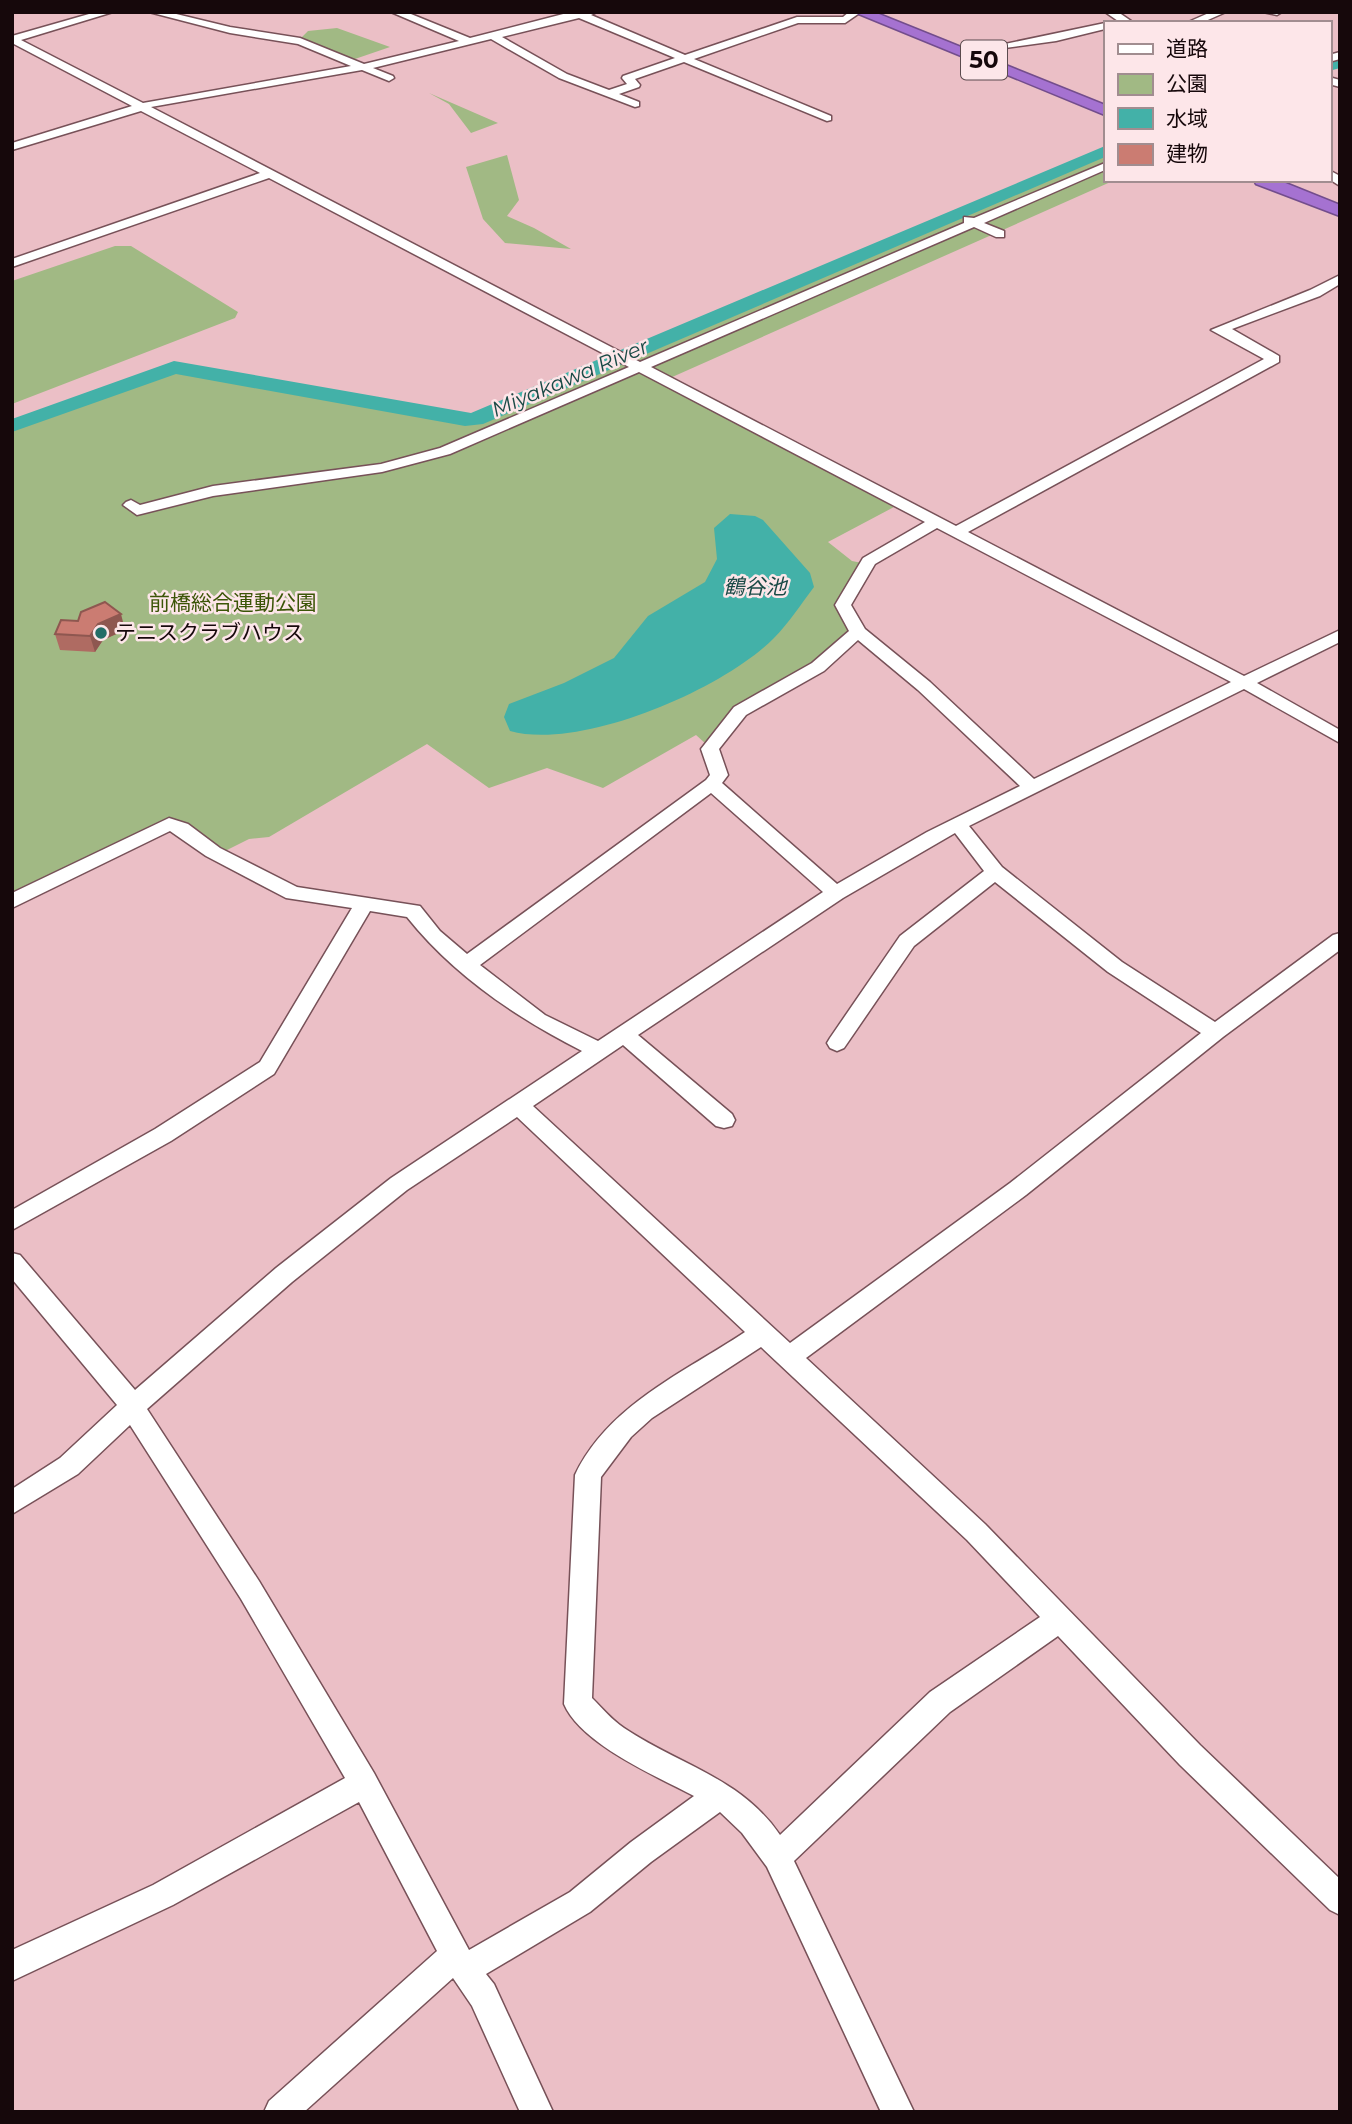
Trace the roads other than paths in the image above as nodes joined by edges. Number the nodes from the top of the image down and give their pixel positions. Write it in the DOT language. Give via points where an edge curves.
graph roads {
  1 [pos="108,12"];
  2 [pos="154,12"];
  3 [pos="396,12"];
  4 [pos="856,12"];
  5 [pos="861,12"];
  6 [pos="1221,12"];
  7 [pos="1268,12"];
  8 [pos="1277,12"];
  9 [pos="582,13"];
  10 [pos="1196,21"];
  11 [pos="1104,26"];
  12 [pos="491,35"];
  13 [pos="12,39"];
  14 [pos="468,41"];
  15 [pos="1005,45"];
  16 [pos="685,58"];
  17 [pos="363,67"];
  18 [pos="389,78"];
  19 [pos="609,94"];
  20 [pos="635,104"];
  21 [pos="142,106"];
  22 [pos="1104,110"];
  23 [pos="827,118"];
  24 [pos="12,147"];
  25 [pos="1104,160"];
  26 [pos="1104,166"];
  27 [pos="271,174"];
  28 [pos="1267,182"];
  29 [pos="1295,182"];
  30 [pos="1340,201"];
  31 [pos="1340,211"];
  32 [pos="971,221"];
  33 [pos="1000,234"];
  34 [pos="12,263"];
  35 [pos="1338,283"];
  36 [pos="630,362"];
  37 [pos="936,522"];
  38 [pos="956,532"];
  39 [pos="858,632"];
  40 [pos="1340,635"];
  41 [pos="1243,682"];
  42 [pos="1340,738"];
  43 [pos="712,784"];
  44 [pos="1033,788"];
  45 [pos="958,824"];
  46 [pos="995,872"];
  47 [pos="836,893"];
  48 [pos="12,901"];
  49 [pos="365,903"];
  50 [pos="1340,940"];
  51 [pos="466,965"];
  52 [pos="1216,1032"];
  53 [pos="623,1034"];
  54 [pos="837,1043"];
  55 [pos="598,1050"];
  56 [pos="519,1106"];
  57 [pos="724,1120"];
  58 [pos="12,1221"];
  59 [pos="12,1262"];
  60 [pos="763,1332"];
  61 [pos="789,1357"];
  62 [pos="132,1407"];
  63 [pos="12,1503"];
  64 [pos="1061,1618"];
  65 [pos="364,1783"];
  66 [pos="720,1795"];
  67 [pos="777,1857"];
  68 [pos="1340,1900"];
  69 [pos="460,1962"];
  70 [pos="12,1966"];
  71 [pos="280,2112"];
  72 [pos="537,2112"];
  73 [pos="898,2112"];
  1 -- 13 [label="street"];
  2 -- 17 [label="street" via="300,41"];
  3 -- 14 [label="street"];
  4 -- 16 [label="street" via="845,20 797,20"];
  5 -- 22 [label="highway, 50"];
  6 -- 10 [label="street"];
  7 -- 8 [label="street"];
  9 -- 12 [label="street"];
  9 -- 16 [label="street"];
  11 -- 15 [label="street"];
  12 -- 14 [label="street"];
  12 -- 19 [label="street" via="563,76"];
  13 -- 21 [label="street"];
  14 -- 17 [label="street"];
  16 -- 19 [label="street" via="627,78 635,85"];
  16 -- 23 [label="street"];
  17 -- 18 [label="street"];
  17 -- 21 [label="street"];
  19 -- 20 [label="street"];
  21 -- 24 [label="street"];
  21 -- 27 [label="street"];
  25 -- 32 [label="street"];
  26 -- 32 [label="street"];
  27 -- 34 [label="street"];
  27 -- 36 [label="street"];
  28 -- 31 [label="highway"];
  29 -- 30 [label="highway"];
  32 -- 33 [label="street"];
  32 -- 36 [label="street"];
  35 -- 38 [label="street" via="1220,330 1274,359"];
  36 -- 36 [label="street" via="457,447 422,459 213,491 137,510 131,505 210,485 404,459 458,440"];
  36 -- 37 [label="street"];
  37 -- 38 [label="street"];
  37 -- 39 [label="street" via="869,561 843,605"];
  38 -- 41 [label="street"];
  39 -- 43 [label="street" via="818,667 740,711 710,749 719,775"];
  39 -- 44 [label="street" via="924,686"];
  40 -- 41 [label="street"];
  41 -- 42 [label="street"];
  41 -- 44 [label="street"];
  43 -- 47 [label="street"];
  43 -- 51 [label="street"];
  44 -- 45 [label="street"];
  45 -- 46 [label="street"];
  45 -- 47 [label="street"];
  46 -- 52 [label="street" via="1115,967"];
  46 -- 54 [label="street" via="907,941"];
  47 -- 53 [label="street"];
  48 -- 49 [label="street" via="169,824 293,893"];
  49 -- 51 [label="street" via="413,911 432,936"];
  49 -- 58 [label="street" via="267,1068 163,1135"];
  50 -- 52 [label="street"];
  51 -- 55 [label="street" via="538,1020"];
  52 -- 61 [label="street" via="1018,1189"];
  53 -- 55 [label="street"];
  53 -- 57 [label="street"];
  55 -- 56 [label="street"];
  56 -- 60 [label="street"];
  56 -- 62 [label="street" via="398,1184 284,1275"];
  59 -- 62 [label="street"];
  60 -- 61 [label="street"];
  60 -- 66 [label="street" via="650,1403 599,1455 588,1475 578,1704 612,1737"];
  61 -- 64 [label="street"];
  62 -- 63 [label="street" via="69,1466"];
  62 -- 65 [label="street" via="250,1590"];
  64 -- 67 [label="street" via="940,1702"];
  64 -- 68 [label="street" via="1190,1755"];
  65 -- 69 [label="street"];
  65 -- 70 [label="street" via="163,1895"];
  66 -- 67 [label="street" via="732,1802"];
  66 -- 69 [label="street" via="580,1902"];
  67 -- 73 [label="street"];
  69 -- 71 [label="street"];
  69 -- 72 [label="street" via="483,1995"];
}
